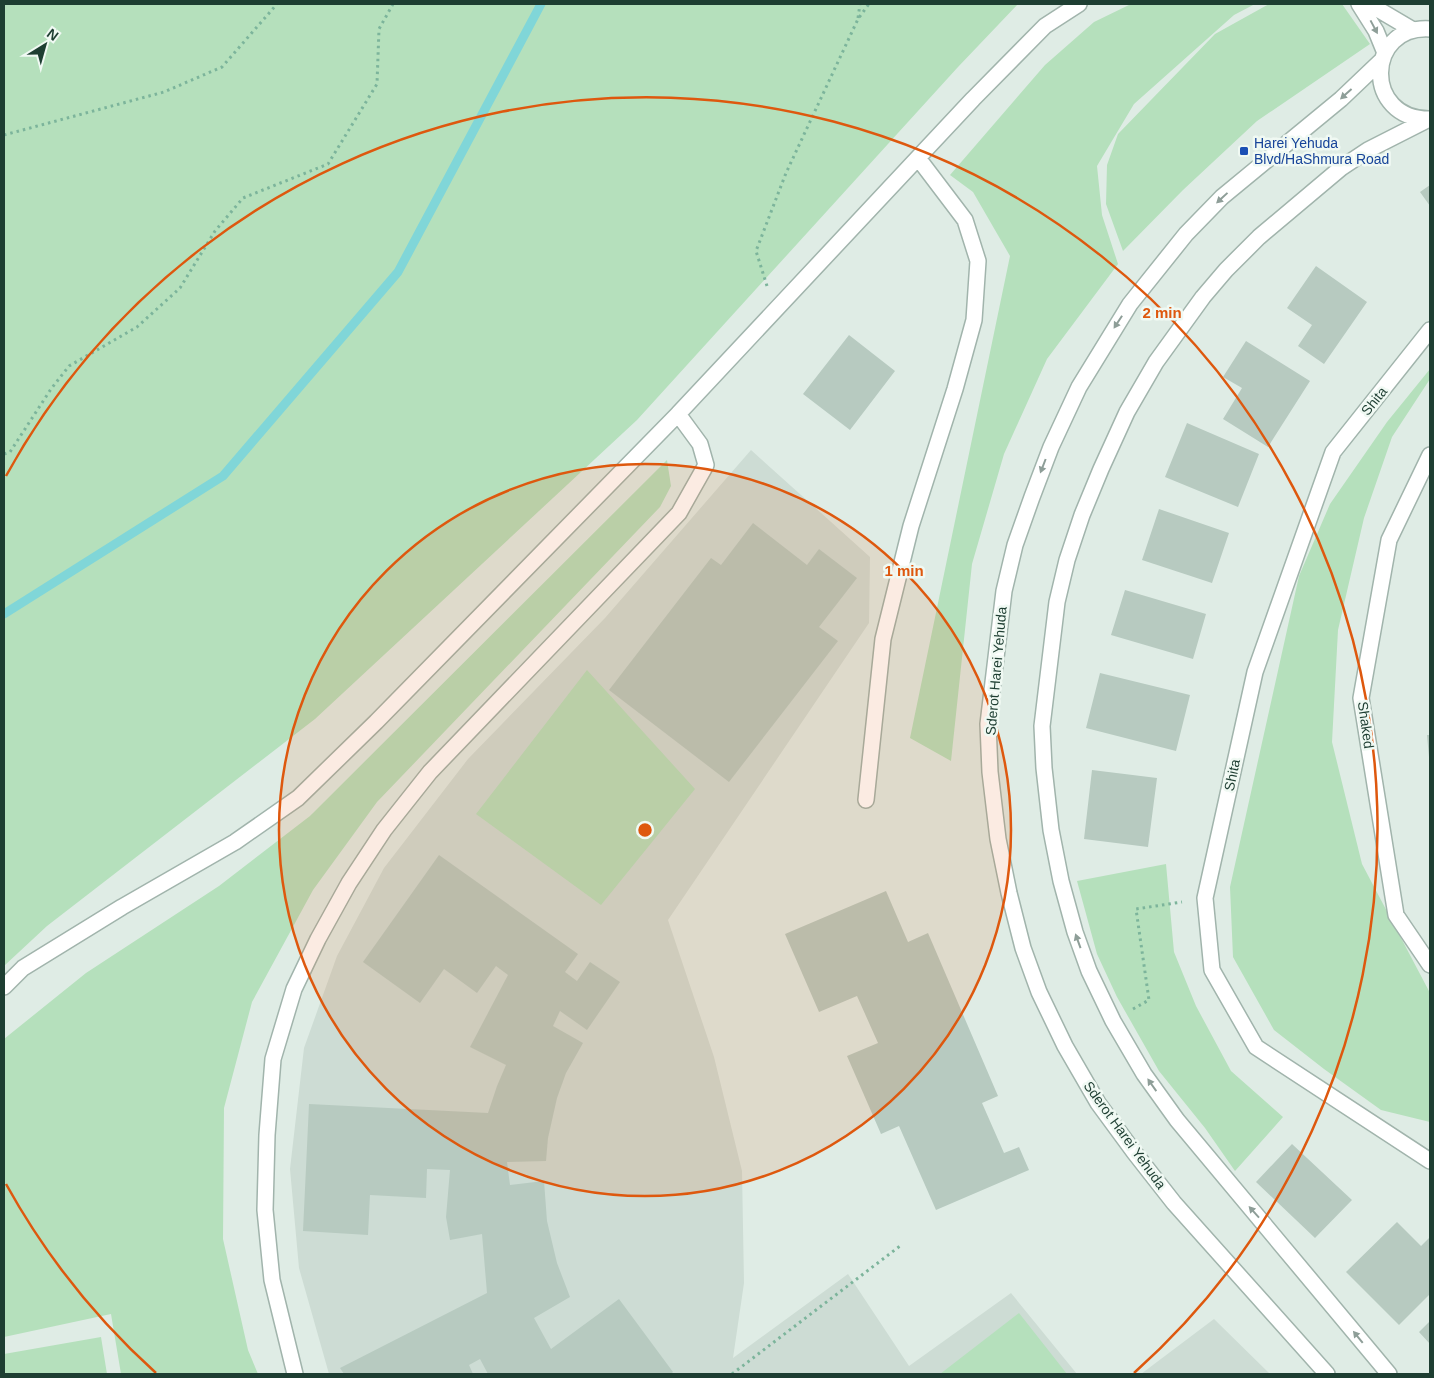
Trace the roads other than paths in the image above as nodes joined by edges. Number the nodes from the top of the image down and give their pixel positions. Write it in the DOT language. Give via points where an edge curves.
graph roads {
  1 [pos="1079,4"];
  2 [pos="1359,4"];
  3 [pos="1369,4"];
  4 [pos="1424,27"];
  5 [pos="1383,57"];
  6 [pos="1430,119"];
  7 [pos="918,158"];
  8 [pos="1430,330"];
  9 [pos="678,414"];
  10 [pos="1430,455"];
  11 [pos="866,800"];
  12 [pos="1430,965"];
  13 [pos="4,987"];
  14 [pos="1430,1161"];
  15 [pos="294,1374"];
  16 [pos="1327,1374"];
  17 [pos="1389,1374"];
  1 -- 7 [label="street" via="1046,26"];
  2 -- 5 [label="street, one-way" via="1376,31"];
  3 -- 4 [label="street"];
  4 -- 5 [label="street, Sderot Harei Yehuda" via="1401,35"];
  5 -- 6 [label="street" via="1382,89 1390,102 1414,118"];
  5 -- 16 [label="street, Sderot Harei Yehuda, one-way" via="1335,104 1222,197 1192,227 1130,304 1106,341 1079,387 1051,447 1015,545 1004,591 988,724 997,829 1009,893 1023,948 1065,1046 1098,1103 1174,1203"];
  17 -- 6 [label="street, one-way" via="1177,1120 1144,1074 1113,1021 1089,971 1061,881 1051,830 1042,726 1057,602 1067,560 1101,469 1127,412 1156,362 1226,270 1259,237 1342,168 1382,142"];
  7 -- 9 [label="street"];
  7 -- 11 [label="street" via="965,220 978,261 974,320 911,526 883,639"];
  8 -- 14 [label="street, Shita" via="1333,452 1255,672 1205,898 1212,970 1256,1047"];
  9 -- 13 [label="street" via="298,798 235,842 23,968"];
  9 -- 15 [label="street" via="700,444 706,465 679,513 430,772 384,830 349,883 294,989 273,1059 265,1210 272,1280"];
  10 -- 12 [label="street, Shaked" via="1389,540 1361,698 1396,915"];
}
